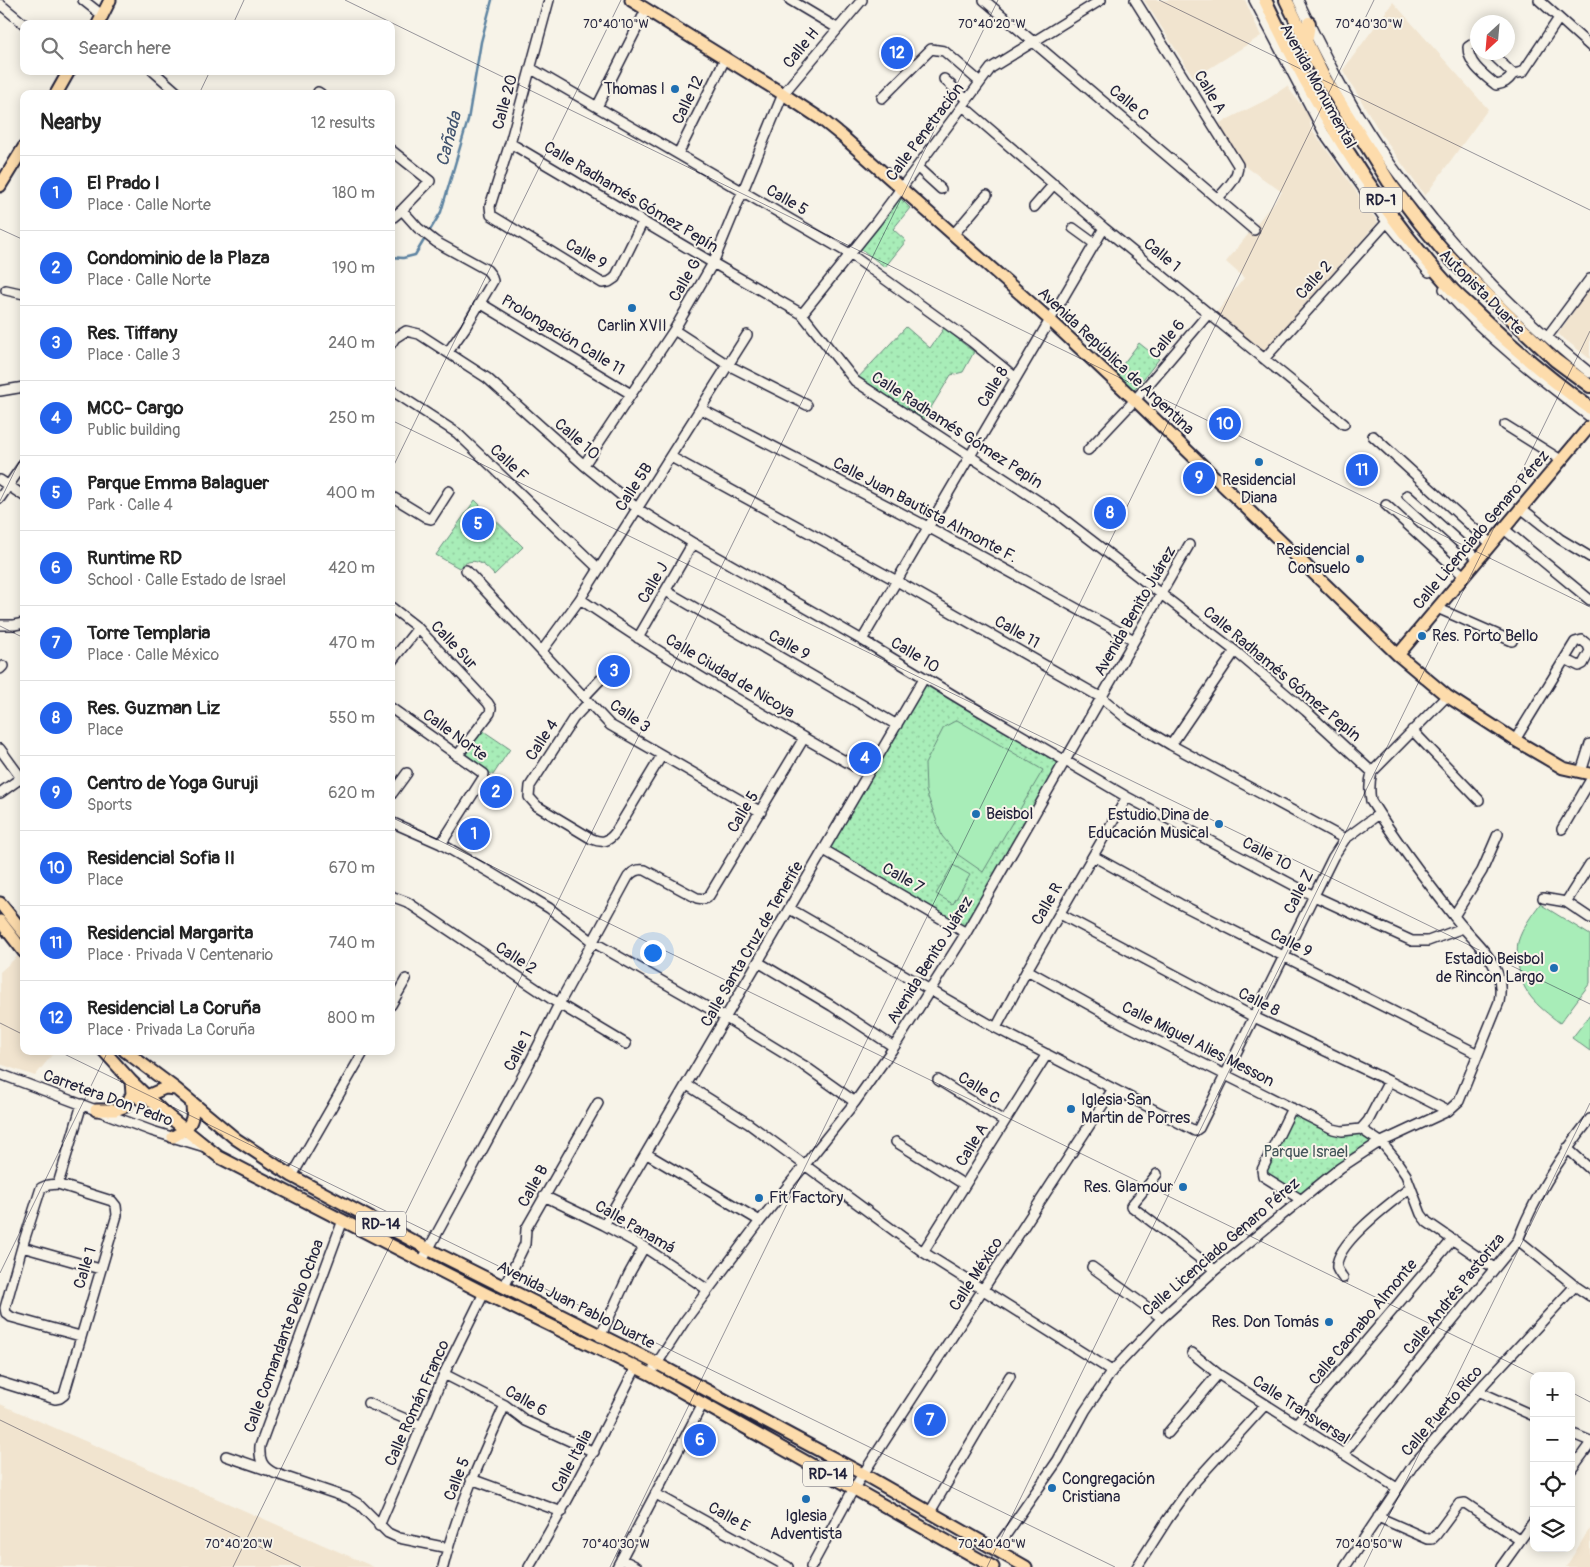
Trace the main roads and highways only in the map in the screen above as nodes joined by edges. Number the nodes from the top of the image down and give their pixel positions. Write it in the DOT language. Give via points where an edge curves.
graph roads {
  1 [pos="110,0"];
  2 [pos="631,0"];
  3 [pos="1265,0"];
  4 [pos="1291,3"];
  5 [pos="100,19"];
  6 [pos="1306,43"];
  7 [pos="67,75"];
  8 [pos="58,90"];
  9 [pos="20,154"];
  10 [pos="0,186"];
  11 [pos="1464,271"];
  12 [pos="1496,303"];
  13 [pos="1590,386"];
  14 [pos="1590,408"];
  15 [pos="1590,426"];
  16 [pos="1398,655"];
  17 [pos="1585,773"];
  18 [pos="0,903"];
  19 [pos="0,921"];
  20 [pos="20,928"];
  21 [pos="20,947"];
  22 [pos="108,1055"];
  23 [pos="130,1055"];
  24 [pos="131,1081"];
  25 [pos="176,1089"];
  26 [pos="146,1096"];
  27 [pos="191,1102"];
  28 [pos="126,1106"];
  29 [pos="96,1110"];
  30 [pos="185,1129"];
  31 [pos="173,1137"];
  32 [pos="993,1567"];
  33 [pos="1026,1567"];
  1 -- 5 [label="main road"];
  2 -- 16 [label="main road, Avenida República de Argentina" via="821,119 1051,321"];
  3 -- 14 [label="highway, Autopista Duarte / RD-1" via="1320,108 1365,179 1412,241 1450,287 1498,334"];
  4 -- 6 [label="highway, Autopista Duarte / RD-1"];
  4 -- 6 [label="highway" via="1307,19"];
  6 -- 11 [label="highway, Autopista Duarte / RD-1" via="1389,182 1444,252"];
  7 -- 8 [label="main road"];
  9 -- 10 [label="main road"];
  11 -- 12 [label="highway, Autopista Duarte / RD-1"];
  11 -- 12 [label="highway" via="1490,283"];
  12 -- 13 [label="highway, Autopista Duarte / RD-1" via="1556,360"];
  15 -- 16 [label="main road, Calle Licenciado Genaro Pérez"];
  16 -- 17 [label="main road, Avenida República de Argentina" via="1447,696 1515,740 1563,768"];
  18 -- 20 [label="main road"];
  19 -- 21 [label="main road"];
  22 -- 24 [label="main road, Avenida Juan Pablo Duarte / RD-14"];
  23 -- 25 [label="main road, Avenida Juan Pablo Duarte / RD-14"];
  24 -- 26 [label="main road, Avenida Juan Pablo Duarte / RD-14"];
  24 -- 28 [label="main road" via="132,1094"];
  25 -- 26 [label="main road" via="165,1088"];
  25 -- 27 [label="main road, Avenida Juan Pablo Duarte / RD-14"];
  26 -- 28 [label="main road"];
  26 -- 30 [label="main road, Avenida Juan Pablo Duarte / RD-14"];
  27 -- 30 [label="main road" via="194,1116"];
  27 -- 33 [label="main road, Avenida Juan Pablo Duarte / RD-14" via="236,1139 292,1176 428,1249 656,1363 863,1474"];
  28 -- 29 [label="main road" via="115,1110"];
  30 -- 31 [label="main road"];
  30 -- 32 [label="main road, Avenida Juan Pablo Duarte / RD-14" via="207,1148 250,1173 650,1374"];
}
